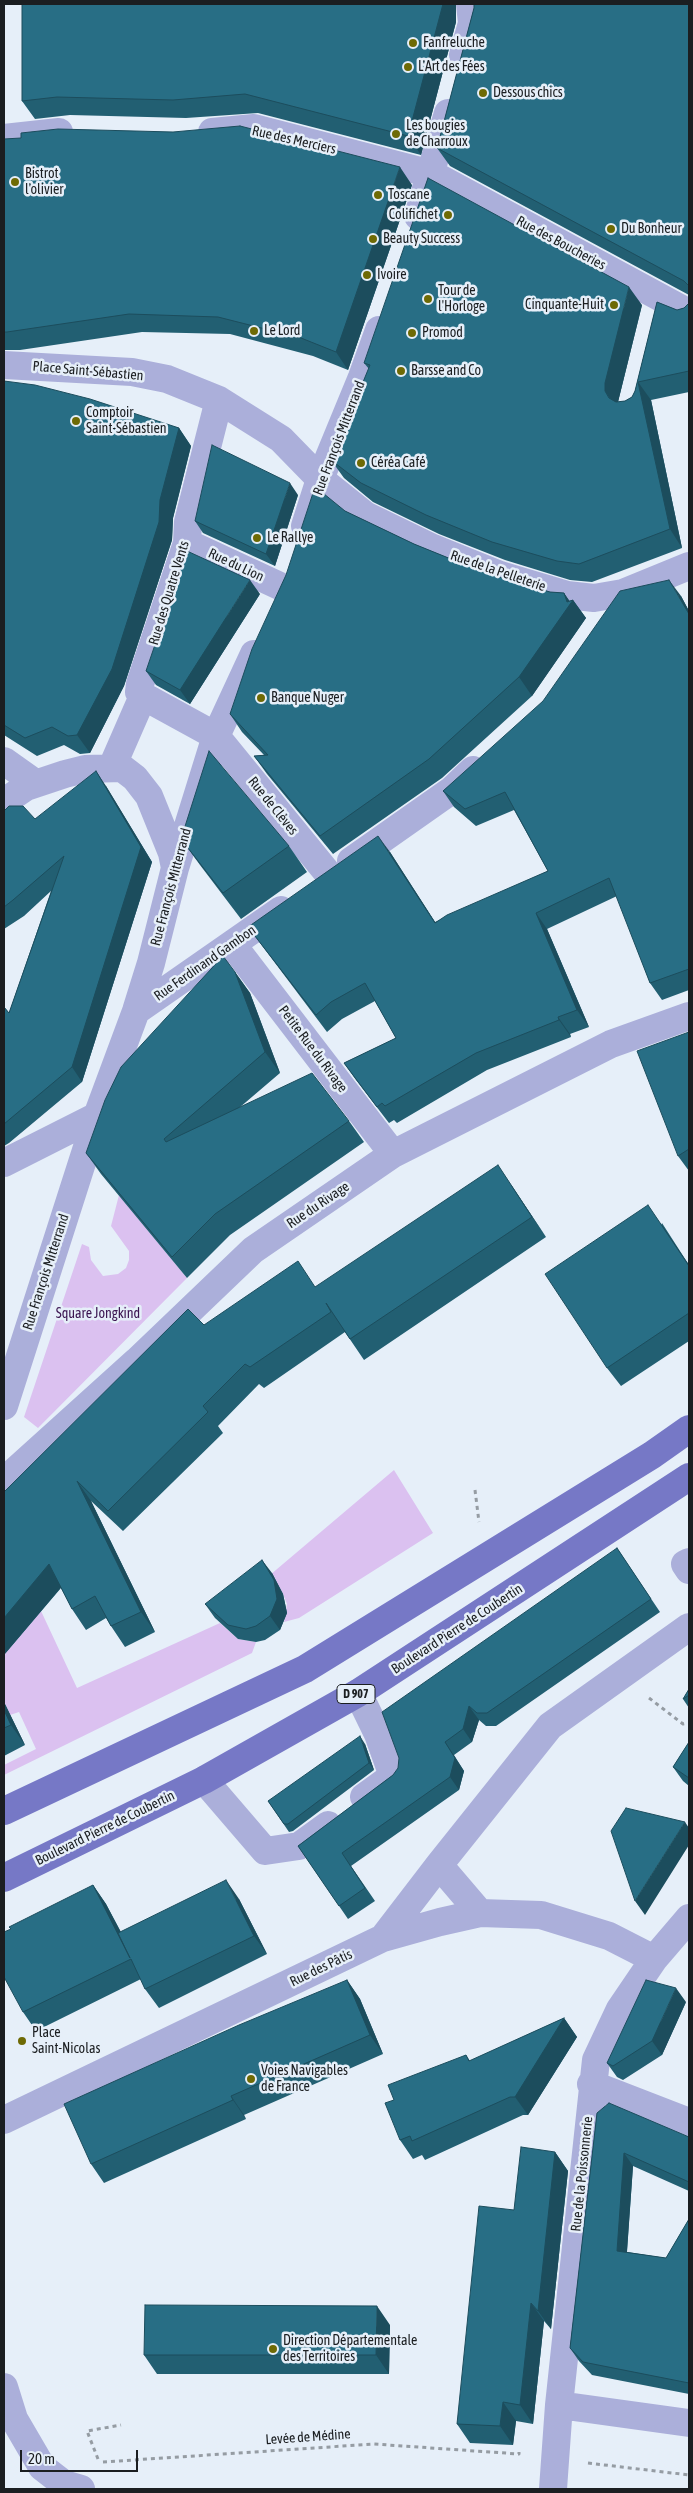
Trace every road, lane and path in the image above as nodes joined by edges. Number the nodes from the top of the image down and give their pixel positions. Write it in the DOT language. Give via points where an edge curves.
graph roads {
  1 [pos="470,4"];
  2 [pos="80,132"];
  3 [pos="186,134"];
  4 [pos="4,138"];
  5 [pos="432,174"];
  6 [pos="412,236"];
  7 [pos="660,296"];
  8 [pos="386,308"];
  9 [pos="689,313"];
  10 [pos="653,323"];
  11 [pos="4,364"];
  12 [pos="219,400"];
  13 [pos="320,479"];
  14 [pos="187,543"];
  15 [pos="689,566"];
  16 [pos="290,569"];
  17 [pos="623,593"];
  18 [pos="601,625"];
  19 [pos="143,696"];
  20 [pos="216,736"];
  21 [pos="494,751"];
  22 [pos="4,761"];
  23 [pos="112,767"];
  24 [pos="35,783"];
  25 [pos="4,802"];
  26 [pos="174,868"];
  27 [pos="330,876"];
  28 [pos="232,944"];
  29 [pos="136,1011"];
  30 [pos="689,1016"];
  31 [pos="97,1116"];
  32 [pos="393,1154"];
  33 [pos="4,1163"];
  34 [pos="4,1406"];
  35 [pos="689,1429"];
  36 [pos="689,1478"];
  37 [pos="4,1481"];
  38 [pos="689,1562"];
  39 [pos="689,1570"];
  40 [pos="689,1627"];
  41 [pos="621,1676"];
  42 [pos="358,1693"];
  43 [pos="689,1723"];
  44 [pos="204,1780"];
  45 [pos="4,1811"];
  46 [pos="439,1865"];
  47 [pos="4,1878"];
  48 [pos="480,1913"];
  49 [pos="689,1918"];
  50 [pos="383,1938"];
  51 [pos="654,1959"];
  52 [pos="591,2084"];
  53 [pos="4,2120"];
  54 [pos="689,2122"];
  55 [pos="4,2387"];
  56 [pos="559,2404"];
  57 [pos="689,2423"];
  58 [pos="121,2426"];
  59 [pos="519,2454"];
  60 [pos="584,2463"];
  61 [pos="689,2475"];
  62 [pos="81,2489"];
  63 [pos="553,2489"];
  1 -- 5 [label="street" via="472,23"];
  2 -- 4 [label="street"];
  3 -- 5 [label="street, Rue des Merciers" via="254,128"];
  5 -- 6 [label="street"];
  5 -- 7 [label="street, Rue des Boucheries"];
  7 -- 9 [label="street, Rue des Boucheries"];
  7 -- 10 [label="street"];
  8 -- 13 [label="street, Rue François Mitterrand"];
  11 -- 12 [label="street, Place Saint-Sébastien" via="132,372 167,379"];
  12 -- 13 [label="street, Place Saint-Sébastien" via="281,439"];
  12 -- 14 [label="street, Rue des Quatre Vents" via="188,522"];
  13 -- 16 [label="street, Rue François Mitterrand"];
  13 -- 17 [label="street, Rue de la Pelleterie" via="365,515 433,548 500,575 567,595 594,598"];
  14 -- 16 [label="street, Rue du Lion"];
  14 -- 19 [label="street, Rue des Quatre Vents" via="140,684 139,692"];
  15 -- 17 [label="street, Rue de la Pelleterie"];
  16 -- 20 [label="street, Rue François Mitterrand"];
  17 -- 18 [label="street"];
  19 -- 20 [label="street"];
  19 -- 23 [label="street"];
  20 -- 26 [label="street, Rue François Mitterrand"];
  20 -- 27 [label="street, Rue de Clèves"];
  21 -- 27 [label="street, Rue Ferdinand Gambon" via="452,790"];
  22 -- 24 [label="street"];
  23 -- 24 [label="street" via="85,769"];
  23 -- 26 [label="street" via="122,768 149,796 172,853"];
  24 -- 25 [label="street"];
  26 -- 29 [label="street, Rue François Mitterrand"];
  27 -- 28 [label="street, Rue Ferdinand Gambon"];
  28 -- 29 [label="street, Rue Ferdinand Gambon"];
  28 -- 32 [label="street, Petite Rue du Rivage"];
  29 -- 31 [label="street, Rue François Mitterrand"];
  30 -- 32 [label="street, Rue du Rivage" via="611,1044"];
  31 -- 33 [label="street"];
  31 -- 34 [label="street, Rue François Mitterrand"];
  32 -- 37 [label="street, Rue du Rivage" via="253,1250"];
  35 -- 45 [label="main road" via="305,1669"];
  36 -- 42 [label="main road, Boulevard Pierre de Coubertin / D 907"];
  38 -- 39 [label="street" via="686,1564"];
  40 -- 41 [label="street"];
  41 -- 43 [label="path" via="683,1724"];
  41 -- 46 [label="street" via="550,1726"];
  42 -- 44 [label="main road, Boulevard Pierre de Coubertin / D 907"];
  42 -- 44 [label="street" via="393,1776 299,1846 266,1851"];
  44 -- 47 [label="main road, Boulevard Pierre de Coubertin / D 907"];
  46 -- 48 [label="street"];
  46 -- 50 [label="street"];
  48 -- 50 [label="street, Rue des Pâtis"];
  48 -- 51 [label="street, Rue des Pâtis" via="541,1915 609,1936"];
  49 -- 51 [label="street, Rue de la Poissonnerie"];
  50 -- 53 [label="street, Rue des Pâtis"];
  51 -- 52 [label="street, Rue de la Poissonnerie" via="620,2010 596,2060"];
  52 -- 54 [label="street"];
  52 -- 56 [label="street, Rue de la Poissonnerie"];
  55 -- 62 [label="street" via="14,2420 42,2467 64,2484"];
  56 -- 57 [label="street"];
  56 -- 63 [label="street, Rue de la Poissonnerie"];
  58 -- 59 [label="path, Levée de Médine" via="87,2431 99,2462 374,2444"];
  60 -- 61 [label="path"];
}
